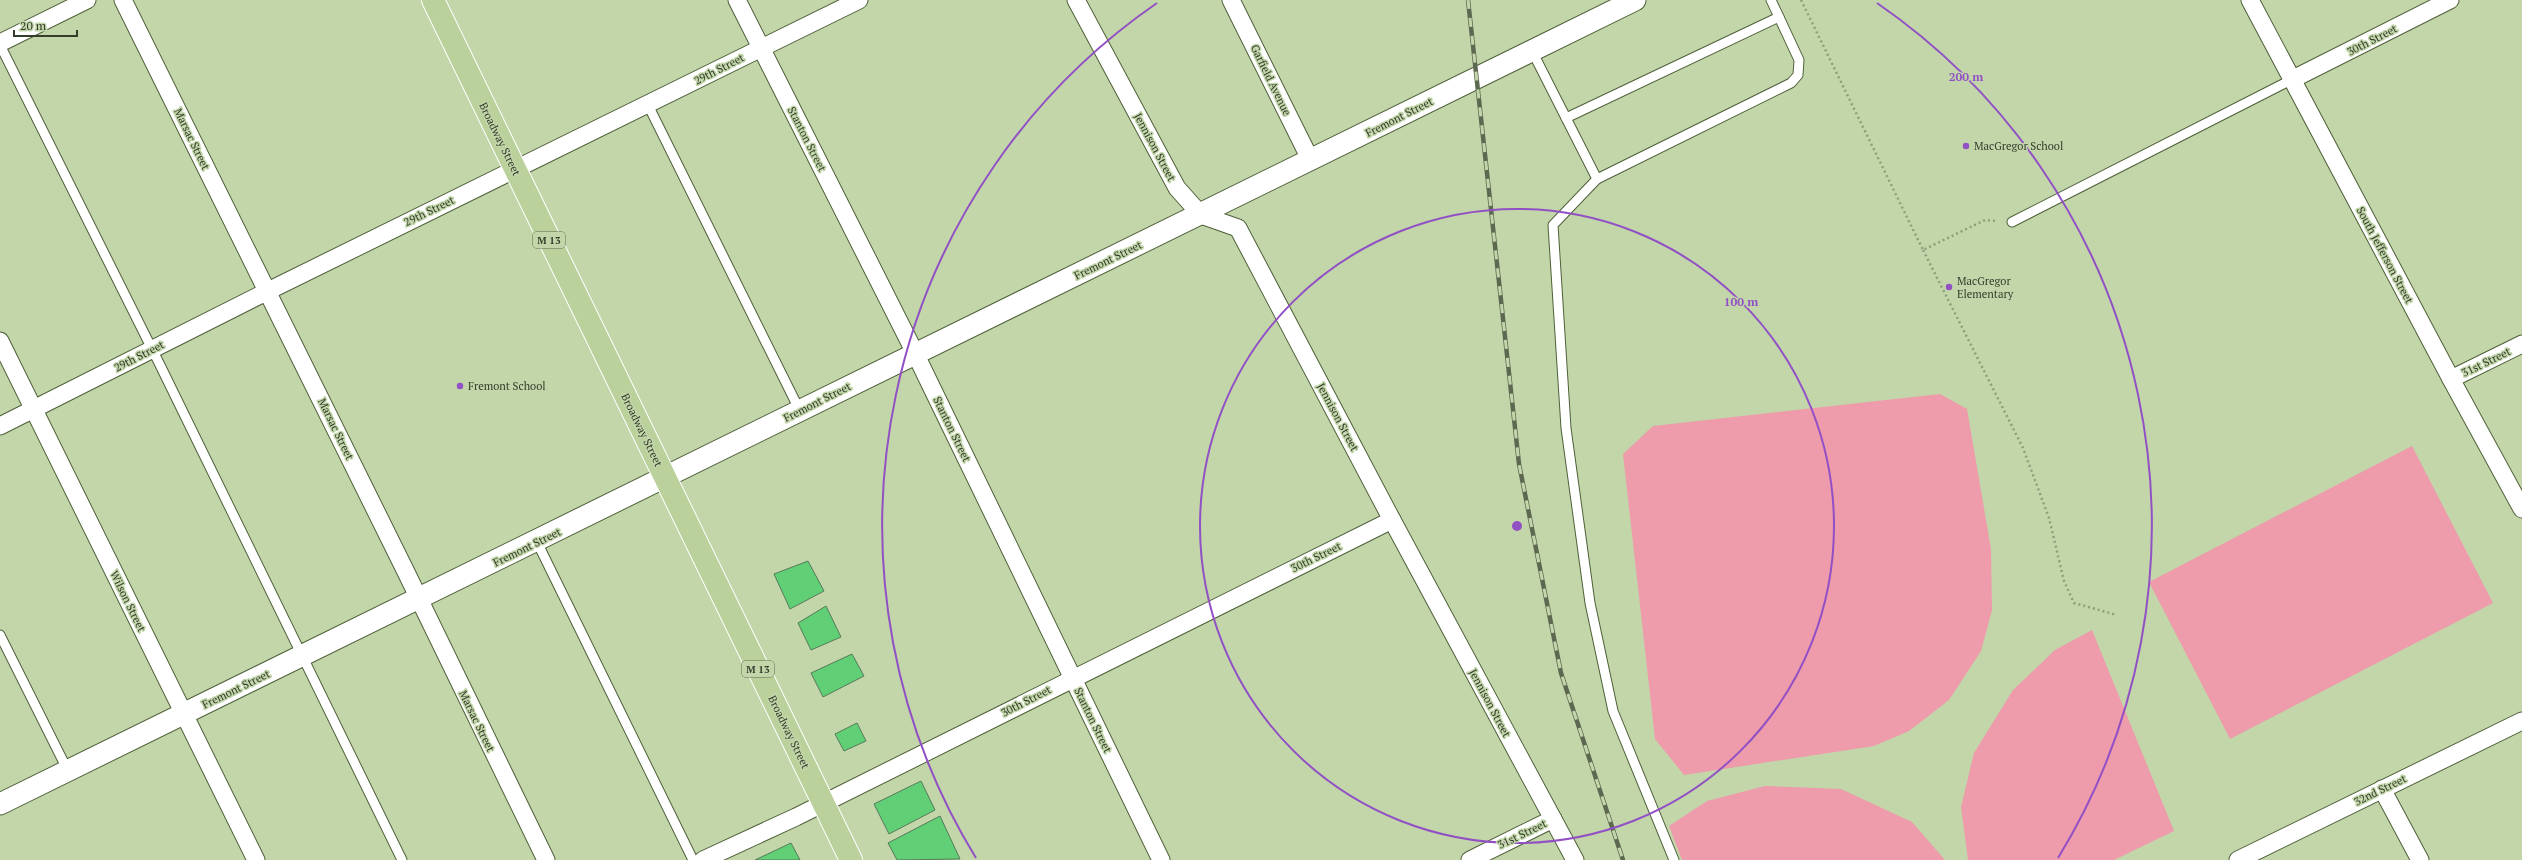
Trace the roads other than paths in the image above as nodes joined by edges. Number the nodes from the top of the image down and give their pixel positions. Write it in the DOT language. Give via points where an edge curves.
graph roads {
  1 [pos="87,0"];
  2 [pos="123,0"];
  3 [pos="433,0"];
  4 [pos="737,0"];
  5 [pos="859,0"];
  6 [pos="1076,0"];
  7 [pos="1231,0"];
  8 [pos="1771,0"];
  9 [pos="2250,0"];
  10 [pos="2450,0"];
  11 [pos="1621,3"];
  12 [pos="1779,17"];
  13 [pos="0,44"];
  14 [pos="760,48"];
  15 [pos="1532,51"];
  16 [pos="2293,79"];
  17 [pos="648,105"];
  18 [pos="1566,118"];
  19 [pos="1311,160"];
  20 [pos="514,170"];
  21 [pos="1597,179"];
  22 [pos="1201,215"];
  23 [pos="2012,222"];
  24 [pos="268,290"];
  25 [pos="0,341"];
  26 [pos="2522,344"];
  27 [pos="152,349"];
  28 [pos="915,353"];
  29 [pos="2450,379"];
  30 [pos="34,410"];
  31 [pos="800,411"];
  32 [pos="0,426"];
  33 [pos="666,478"];
  34 [pos="2522,509"];
  35 [pos="1392,520"];
  36 [pos="537,542"];
  37 [pos="419,600"];
  38 [pos="0,635"];
  39 [pos="303,657"];
  40 [pos="1072,678"];
  41 [pos="184,715"];
  42 [pos="2522,721"];
  43 [pos="68,771"];
  44 [pos="2382,789"];
  45 [pos="823,803"];
  46 [pos="0,804"];
  47 [pos="1553,819"];
  48 [pos="256,860"];
  49 [pos="402,860"];
  50 [pos="546,860"];
  51 [pos="693,860"];
  52 [pos="703,860"];
  53 [pos="851,860"];
  54 [pos="1161,860"];
  55 [pos="1470,860"];
  56 [pos="1575,860"];
  57 [pos="1674,860"];
  58 [pos="2238,860"];
  59 [pos="2420,860"];
  1 -- 13 [label="street"];
  2 -- 24 [label="street, Marsac Street"];
  3 -- 20 [label="main road, Broadway Street / M 13"];
  4 -- 14 [label="street, Stanton Street"];
  5 -- 14 [label="street, 29th Street"];
  6 -- 22 [label="street, Jennison Street" via="1177,188"];
  7 -- 19 [label="street, Garfield Avenue"];
  8 -- 12 [label="lane"];
  9 -- 16 [label="street, South Jefferson Street"];
  10 -- 16 [label="street, 30th Street"];
  11 -- 15 [label="street, Fremont Street"];
  12 -- 18 [label="lane"];
  12 -- 21 [label="lane" via="1800,67 1798,75 1791,83"];
  13 -- 27 [label="lane"];
  14 -- 17 [label="street, 29th Street"];
  14 -- 28 [label="street, Stanton Street"];
  15 -- 18 [label="lane"];
  15 -- 19 [label="street, Fremont Street"];
  16 -- 23 [label="lane"];
  16 -- 29 [label="street, South Jefferson Street"];
  17 -- 20 [label="street, 29th Street"];
  17 -- 31 [label="lane"];
  18 -- 21 [label="lane"];
  19 -- 22 [label="street, Fremont Street"];
  20 -- 24 [label="street, 29th Street"];
  20 -- 33 [label="main road, Broadway Street / M 13"];
  21 -- 57 [label="lane" via="1553,226 1566,428 1590,603 1613,711"];
  22 -- 28 [label="street, Fremont Street"];
  22 -- 35 [label="street, Jennison Street" via="1238,228"];
  24 -- 27 [label="street, 29th Street"];
  24 -- 37 [label="street, Marsac Street"];
  25 -- 30 [label="street, Wilson Street"];
  26 -- 29 [label="street, 31st Street"];
  27 -- 30 [label="street, 29th Street"];
  27 -- 39 [label="lane"];
  28 -- 31 [label="street, Fremont Street"];
  28 -- 40 [label="street, Stanton Street"];
  29 -- 34 [label="street, South Jefferson Street"];
  30 -- 32 [label="street, 29th Street"];
  30 -- 41 [label="street, Wilson Street"];
  31 -- 33 [label="street, Fremont Street"];
  33 -- 36 [label="street, Fremont Street"];
  33 -- 45 [label="main road, Broadway Street / M 13"];
  35 -- 40 [label="street, 30th Street"];
  35 -- 47 [label="street, Jennison Street"];
  36 -- 37 [label="street, Fremont Street"];
  36 -- 51 [label="lane"];
  37 -- 39 [label="street, Fremont Street"];
  37 -- 50 [label="street, Marsac Street"];
  38 -- 43 [label="lane"];
  39 -- 41 [label="street, Fremont Street"];
  39 -- 49 [label="lane"];
  40 -- 45 [label="street, 30th Street"];
  40 -- 54 [label="street, Stanton Street"];
  41 -- 43 [label="street, Fremont Street"];
  41 -- 48 [label="street, Wilson Street"];
  42 -- 44 [label="street, 32nd Street"];
  43 -- 46 [label="street, Fremont Street"];
  44 -- 58 [label="street, 32nd Street"];
  44 -- 59 [label="street"];
  45 -- 52 [label="street, 30th Street"];
  45 -- 53 [label="main road, Broadway Street / M 13"];
  47 -- 55 [label="street, 31st Street"];
  47 -- 56 [label="street, Jennison Street"];
}
